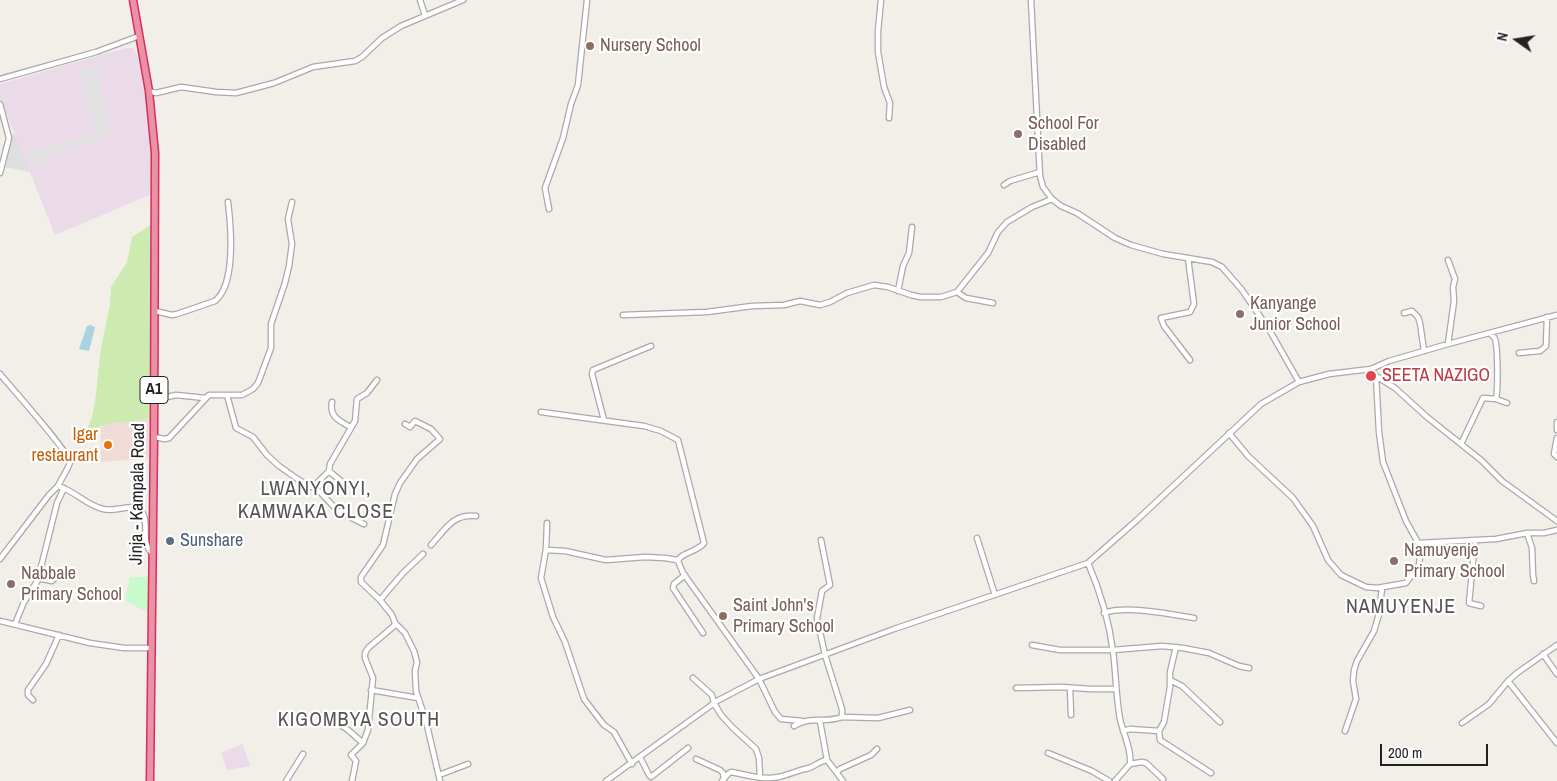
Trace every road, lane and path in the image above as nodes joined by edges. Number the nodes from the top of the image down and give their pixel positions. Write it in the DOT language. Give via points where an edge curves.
graph roads {
  1 [pos="132,0"];
  2 [pos="420,0"];
  3 [pos="463,0"];
  4 [pos="587,0"];
  5 [pos="881,0"];
  6 [pos="1031,0"];
  7 [pos="425,15"];
  8 [pos="140,36"];
  9 [pos="0,79"];
  10 [pos="149,90"];
  11 [pos="0,104"];
  12 [pos="889,118"];
  13 [pos="1040,172"];
  14 [pos="0,173"];
  15 [pos="1004,185"];
  16 [pos="1052,199"];
  17 [pos="228,202"];
  18 [pos="292,202"];
  19 [pos="549,209"];
  20 [pos="912,226"];
  21 [pos="1188,258"];
  22 [pos="1448,260"];
  23 [pos="898,291"];
  24 [pos="957,292"];
  25 [pos="993,303"];
  26 [pos="155,311"];
  27 [pos="1404,313"];
  28 [pos="623,315"];
  29 [pos="1557,315"];
  30 [pos="1547,317"];
  31 [pos="1490,333"];
  32 [pos="1448,344"];
  33 [pos="650,346"];
  34 [pos="1424,351"];
  35 [pos="1519,353"];
  36 [pos="1190,360"];
  37 [pos="1371,369"];
  38 [pos="0,374"];
  39 [pos="1376,376"];
  40 [pos="378,380"];
  41 [pos="1299,382"];
  42 [pos="227,395"];
  43 [pos="205,398"];
  44 [pos="1496,399"];
  45 [pos="154,400"];
  46 [pos="332,402"];
  47 [pos="1507,404"];
  48 [pos="541,412"];
  49 [pos="604,420"];
  50 [pos="1557,422"];
  51 [pos="404,424"];
  52 [pos="350,428"];
  53 [pos="1557,430"];
  54 [pos="1229,433"];
  55 [pos="154,437"];
  56 [pos="1557,438"];
  57 [pos="1461,444"];
  58 [pos="1557,457"];
  59 [pos="328,471"];
  60 [pos="342,483"];
  61 [pos="58,486"];
  62 [pos="313,487"];
  63 [pos="64,488"];
  64 [pos="476,516"];
  65 [pos="1557,521"];
  66 [pos="546,523"];
  67 [pos="364,524"];
  68 [pos="1557,530"];
  69 [pos="1527,533"];
  70 [pos="977,538"];
  71 [pos="821,540"];
  72 [pos="1475,541"];
  73 [pos="1419,543"];
  74 [pos="431,545"];
  75 [pos="546,550"];
  76 [pos="152,553"];
  77 [pos="422,554"];
  78 [pos="0,559"];
  79 [pos="677,560"];
  80 [pos="1088,563"];
  81 [pos="58,575"];
  82 [pos="685,575"];
  83 [pos="40,577"];
  84 [pos="1534,581"];
  85 [pos="1382,588"];
  86 [pos="995,595"];
  87 [pos="380,600"];
  88 [pos="1480,606"];
  89 [pos="1104,613"];
  90 [pos="1194,618"];
  91 [pos="0,621"];
  92 [pos="395,623"];
  93 [pos="16,624"];
  94 [pos="703,632"];
  95 [pos="59,635"];
  96 [pos="1032,645"];
  97 [pos="1557,645"];
  98 [pos="1176,647"];
  99 [pos="152,648"];
  100 [pos="1113,650"];
  101 [pos="1542,654"];
  102 [pos="825,655"];
  103 [pos="1249,668"];
  104 [pos="1557,674"];
  105 [pos="693,678"];
  106 [pos="759,679"];
  107 [pos="1170,680"];
  108 [pos="1508,681"];
  109 [pos="1016,688"];
  110 [pos="1070,688"];
  111 [pos="1116,689"];
  112 [pos="372,690"];
  113 [pos="418,698"];
  114 [pos="33,700"];
  115 [pos="714,703"];
  116 [pos="910,710"];
  117 [pos="324,714"];
  118 [pos="1071,715"];
  119 [pos="842,717"];
  120 [pos="802,721"];
  121 [pos="820,721"];
  122 [pos="1220,722"];
  123 [pos="1462,723"];
  124 [pos="794,726"];
  125 [pos="1123,731"];
  126 [pos="1159,731"];
  127 [pos="1345,731"];
  128 [pos="363,743"];
  129 [pos="1557,743"];
  130 [pos="688,748"];
  131 [pos="877,749"];
  132 [pos="1048,753"];
  133 [pos="303,754"];
  134 [pos="640,757"];
  135 [pos="696,759"];
  136 [pos="827,760"];
  137 [pos="468,764"];
  138 [pos="632,764"];
  139 [pos="1130,764"];
  140 [pos="838,772"];
  141 [pos="1211,774"];
  142 [pos="614,775"];
  143 [pos="760,777"];
  144 [pos="438,779"];
  145 [pos="774,779"];
  146 [pos="1163,779"];
  147 [pos="723,780"];
  148 [pos="150,781"];
  149 [pos="286,781"];
  150 [pos="352,781"];
  151 [pos="606,781"];
  152 [pos="619,781"];
  153 [pos="843,781"];
  154 [pos="1109,781"];
  155 [pos="1115,781"];
  1 -- 8 [label="highway, Jinja - Kampala Road / A1"];
  2 -- 7 [label="street"];
  3 -- 7 [label="street"];
  4 -- 19 [label="street" via="578,85 544,188"];
  5 -- 12 [label="street" via="878,52 890,103"];
  6 -- 13 [label="street"];
  7 -- 10 [label="street" via="389,33 355,61 313,67 274,83 236,93 180,87 156,93"];
  8 -- 9 [label="street"];
  8 -- 10 [label="highway, Jinja - Kampala Road / A1"];
  10 -- 26 [label="highway, Jinja - Kampala Road / A1" via="155,153"];
  11 -- 14 [label="street" via="9,138"];
  13 -- 15 [label="street"];
  13 -- 16 [label="street"];
  16 -- 21 [label="street" via="1131,245"];
  16 -- 24 [label="street" via="1008,222"];
  17 -- 26 [label="street" via="232,242 220,296 178,314"];
  18 -- 42 [label="street" via="288,219 292,244 289,266 271,324 271,348 253,389"];
  20 -- 23 [label="street" via="910,253 903,266"];
  21 -- 36 [label="street" via="1194,304 1190,312 1160,318"];
  21 -- 41 [label="street" via="1216,263 1228,272 1270,331"];
  22 -- 32 [label="street" via="1454,279 1454,301"];
  23 -- 24 [label="street" via="940,297"];
  23 -- 28 [label="street" via="874,285 820,304 800,301 708,312"];
  24 -- 25 [label="street" via="966,298"];
  26 -- 45 [label="highway, Jinja - Kampala Road / A1"];
  27 -- 34 [label="street" via="1412,311 1418,317"];
  29 -- 30 [label="street"];
  30 -- 31 [label="street"];
  30 -- 35 [label="street" via="1546,346 1540,351"];
  31 -- 32 [label="street"];
  31 -- 44 [label="street" via="1496,347"];
  32 -- 34 [label="street"];
  33 -- 49 [label="street" via="593,370"];
  34 -- 37 [label="street"];
  37 -- 39 [label="street"];
  37 -- 41 [label="street" via="1329,374"];
  38 -- 61 [label="street" via="69,458"];
  39 -- 57 [label="street"];
  39 -- 73 [label="street" via="1384,462 1406,521"];
  40 -- 52 [label="street" via="368,393 357,399 355,421"];
  41 -- 54 [label="street" via="1260,404"];
  42 -- 43 [label="street"];
  42 -- 62 [label="street" via="236,428 253,437 279,466"];
  43 -- 45 [label="street" via="176,395"];
  43 -- 55 [label="street" via="169,438"];
  44 -- 47 [label="street"];
  44 -- 57 [label="street" via="1483,398"];
  45 -- 55 [label="highway, Jinja - Kampala Road / A1"];
  46 -- 52 [label="street" via="337,420"];
  48 -- 49 [label="street"];
  49 -- 79 [label="street" via="661,431 678,440 704,543"];
  50 -- 53 [label="street"];
  51 -- 87 [label="street" via="410,428 415,421 440,439 417,459 400,483 383,545 360,579"];
  52 -- 59 [label="street"];
  54 -- 80 [label="street"];
  54 -- 85 [label="street" via="1292,498 1313,526 1328,560 1338,573 1366,587"];
  55 -- 76 [label="highway, Jinja - Kampala Road / A1"];
  56 -- 58 [label="street" via="1554,454"];
  57 -- 65 [label="street" via="1502,481"];
  59 -- 60 [label="street"];
  59 -- 62 [label="street"];
  61 -- 63 [label="street"];
  61 -- 78 [label="street"];
  62 -- 67 [label="street" via="325,495 338,511"];
  63 -- 76 [label="street" via="102,509 138,508 144,514 147,547"];
  63 -- 83 [label="street" via="57,503"];
  64 -- 74 [label="street" via="457,518"];
  66 -- 75 [label="street"];
  68 -- 69 [label="street"];
  69 -- 72 [label="street"];
  69 -- 84 [label="street" via="1532,548"];
  70 -- 86 [label="street"];
  71 -- 102 [label="street" via="830,586 822,590 817,617"];
  72 -- 73 [label="street"];
  72 -- 88 [label="street" via="1469,603"];
  73 -- 85 [label="street" via="1421,560 1406,583"];
  75 -- 79 [label="street" via="565,550 606,560 646,557"];
  75 -- 138 [label="street" via="542,583 584,699 604,725 614,732"];
  76 -- 99 [label="highway, Jinja - Kampala Road / A1"];
  77 -- 87 [label="street"];
  79 -- 82 [label="street"];
  80 -- 86 [label="street"];
  80 -- 89 [label="street"];
  81 -- 83 [label="street" via="52,581"];
  82 -- 94 [label="street" via="673,588"];
  82 -- 106 [label="street"];
  83 -- 93 [label="street" via="24,602"];
  85 -- 127 [label="street" via="1374,631 1354,670 1352,681 1356,699"];
  86 -- 102 [label="street"];
  87 -- 92 [label="street"];
  89 -- 90 [label="street" via="1116,610"];
  89 -- 100 [label="street"];
  91 -- 93 [label="street"];
  92 -- 112 [label="street" via="365,652 373,678"];
  92 -- 113 [label="street" via="408,637 416,657"];
  93 -- 95 [label="street"];
  95 -- 99 [label="street" via="124,648"];
  95 -- 114 [label="street" via="46,664 28,690"];
  96 -- 100 [label="street" via="1060,650"];
  97 -- 101 [label="street"];
  98 -- 100 [label="street"];
  98 -- 103 [label="street" via="1209,653"];
  98 -- 107 [label="street"];
  99 -- 148 [label="highway, Jinja - Kampala Road / A1"];
  100 -- 111 [label="street"];
  101 -- 104 [label="street"];
  101 -- 108 [label="street"];
  102 -- 106 [label="street"];
  102 -- 119 [label="street" via="842,707"];
  105 -- 115 [label="street" via="712,695"];
  106 -- 115 [label="street"];
  106 -- 120 [label="street" via="781,719"];
  107 -- 122 [label="street" via="1182,686"];
  107 -- 126 [label="street" via="1164,722"];
  108 -- 123 [label="street" via="1490,704"];
  108 -- 129 [label="street"];
  109 -- 110 [label="street"];
  110 -- 111 [label="street"];
  110 -- 118 [label="street"];
  111 -- 125 [label="street"];
  112 -- 113 [label="street"];
  112 -- 128 [label="street" via="368,730"];
  113 -- 144 [label="street"];
  115 -- 134 [label="street"];
  115 -- 143 [label="street" via="721,715 756,750"];
  116 -- 119 [label="street" via="878,718"];
  117 -- 128 [label="street"];
  119 -- 121 [label="street"];
  120 -- 121 [label="street"];
  120 -- 124 [label="street"];
  121 -- 136 [label="street"];
  125 -- 126 [label="street"];
  125 -- 139 [label="street"];
  126 -- 141 [label="street" via="1160,740"];
  128 -- 150 [label="street" via="351,755 356,760"];
  130 -- 134 [label="street" via="651,777"];
  131 -- 140 [label="street"];
  132 -- 154 [label="street"];
  133 -- 149 [label="street"];
  134 -- 138 [label="street"];
  135 -- 147 [label="street" via="723,772"];
  136 -- 140 [label="street"];
  136 -- 145 [label="street"];
  137 -- 144 [label="street"];
  138 -- 142 [label="street"];
  139 -- 146 [label="street" via="1146,763"];
  139 -- 155 [label="street"];
  140 -- 153 [label="street"];
  142 -- 151 [label="street"];
  142 -- 152 [label="street"];
  143 -- 145 [label="street"];
  143 -- 147 [label="street" via="732,772"];
}
